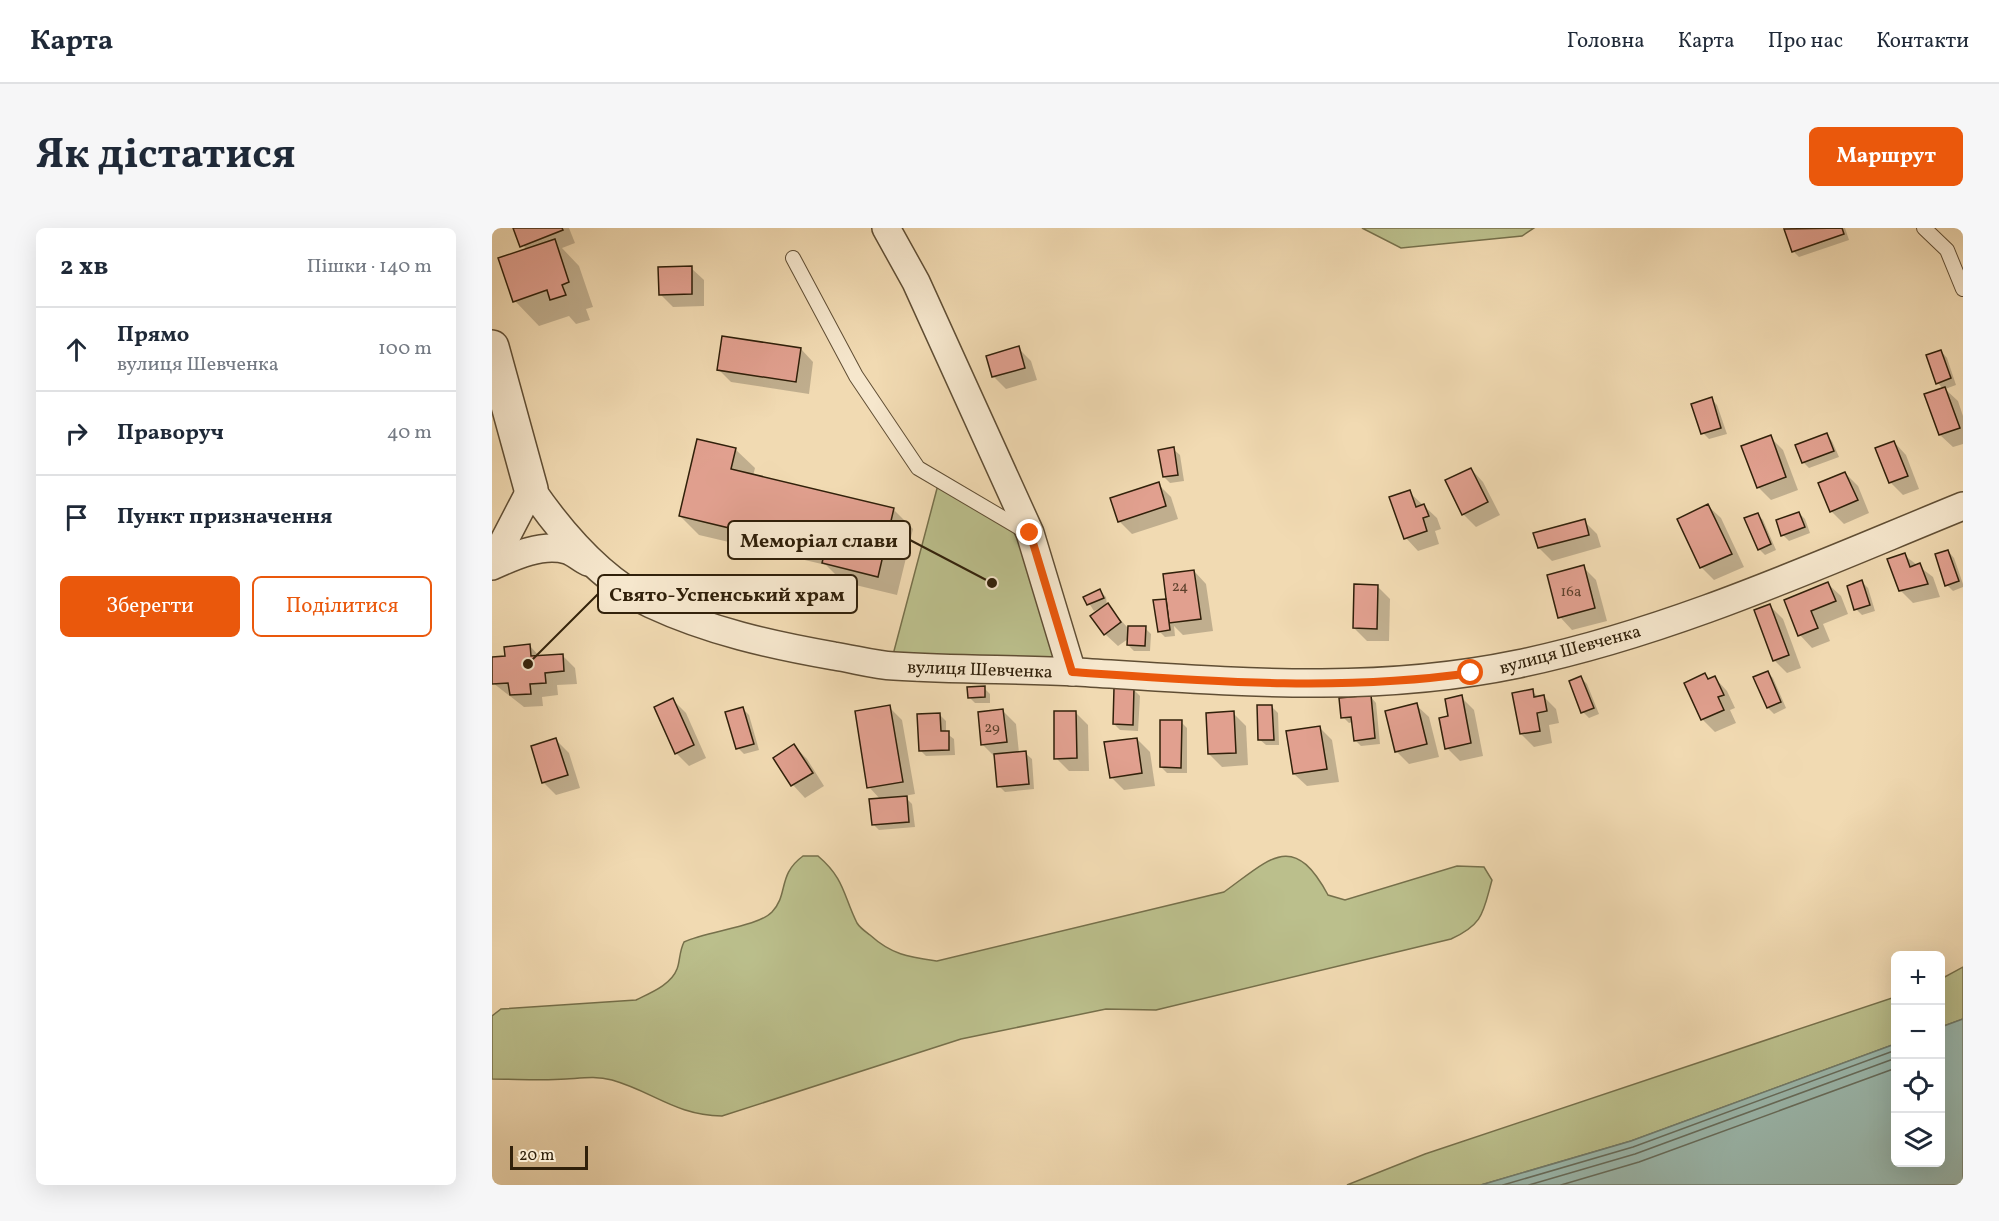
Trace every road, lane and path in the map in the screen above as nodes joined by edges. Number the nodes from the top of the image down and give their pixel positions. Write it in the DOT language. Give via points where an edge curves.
graph roads {
  1 [pos="886,228"];
  2 [pos="1924,228"];
  3 [pos="793,258"];
  4 [pos="1963,289"];
  5 [pos="492,346"];
  6 [pos="531,489"];
  7 [pos="1963,506"];
  8 [pos="1030,533"];
  9 [pos="492,565"];
  10 [pos="602,571"];
  11 [pos="1072,672"];
  1 -- 8 [label="street" via="916,282"];
  2 -- 4 [label="lane" via="1947,250"];
  3 -- 8 [label="lane" via="856,376 918,468"];
  5 -- 6 [label="street, вулиця Шевченка"];
  6 -- 9 [label="street"];
  6 -- 10 [label="street, вулиця Шевченка" via="561,529"];
  7 -- 11 [label="street, вулиця Шевченка" via="1659,625 1588,647 1471,673 1417,681 1248,684"];
  8 -- 11 [label="street"];
  9 -- 10 [label="street" via="550,549 567,550"];
  10 -- 11 [label="street, вулиця Шевченка" via="647,602 702,625 761,642 890,666"];
}
